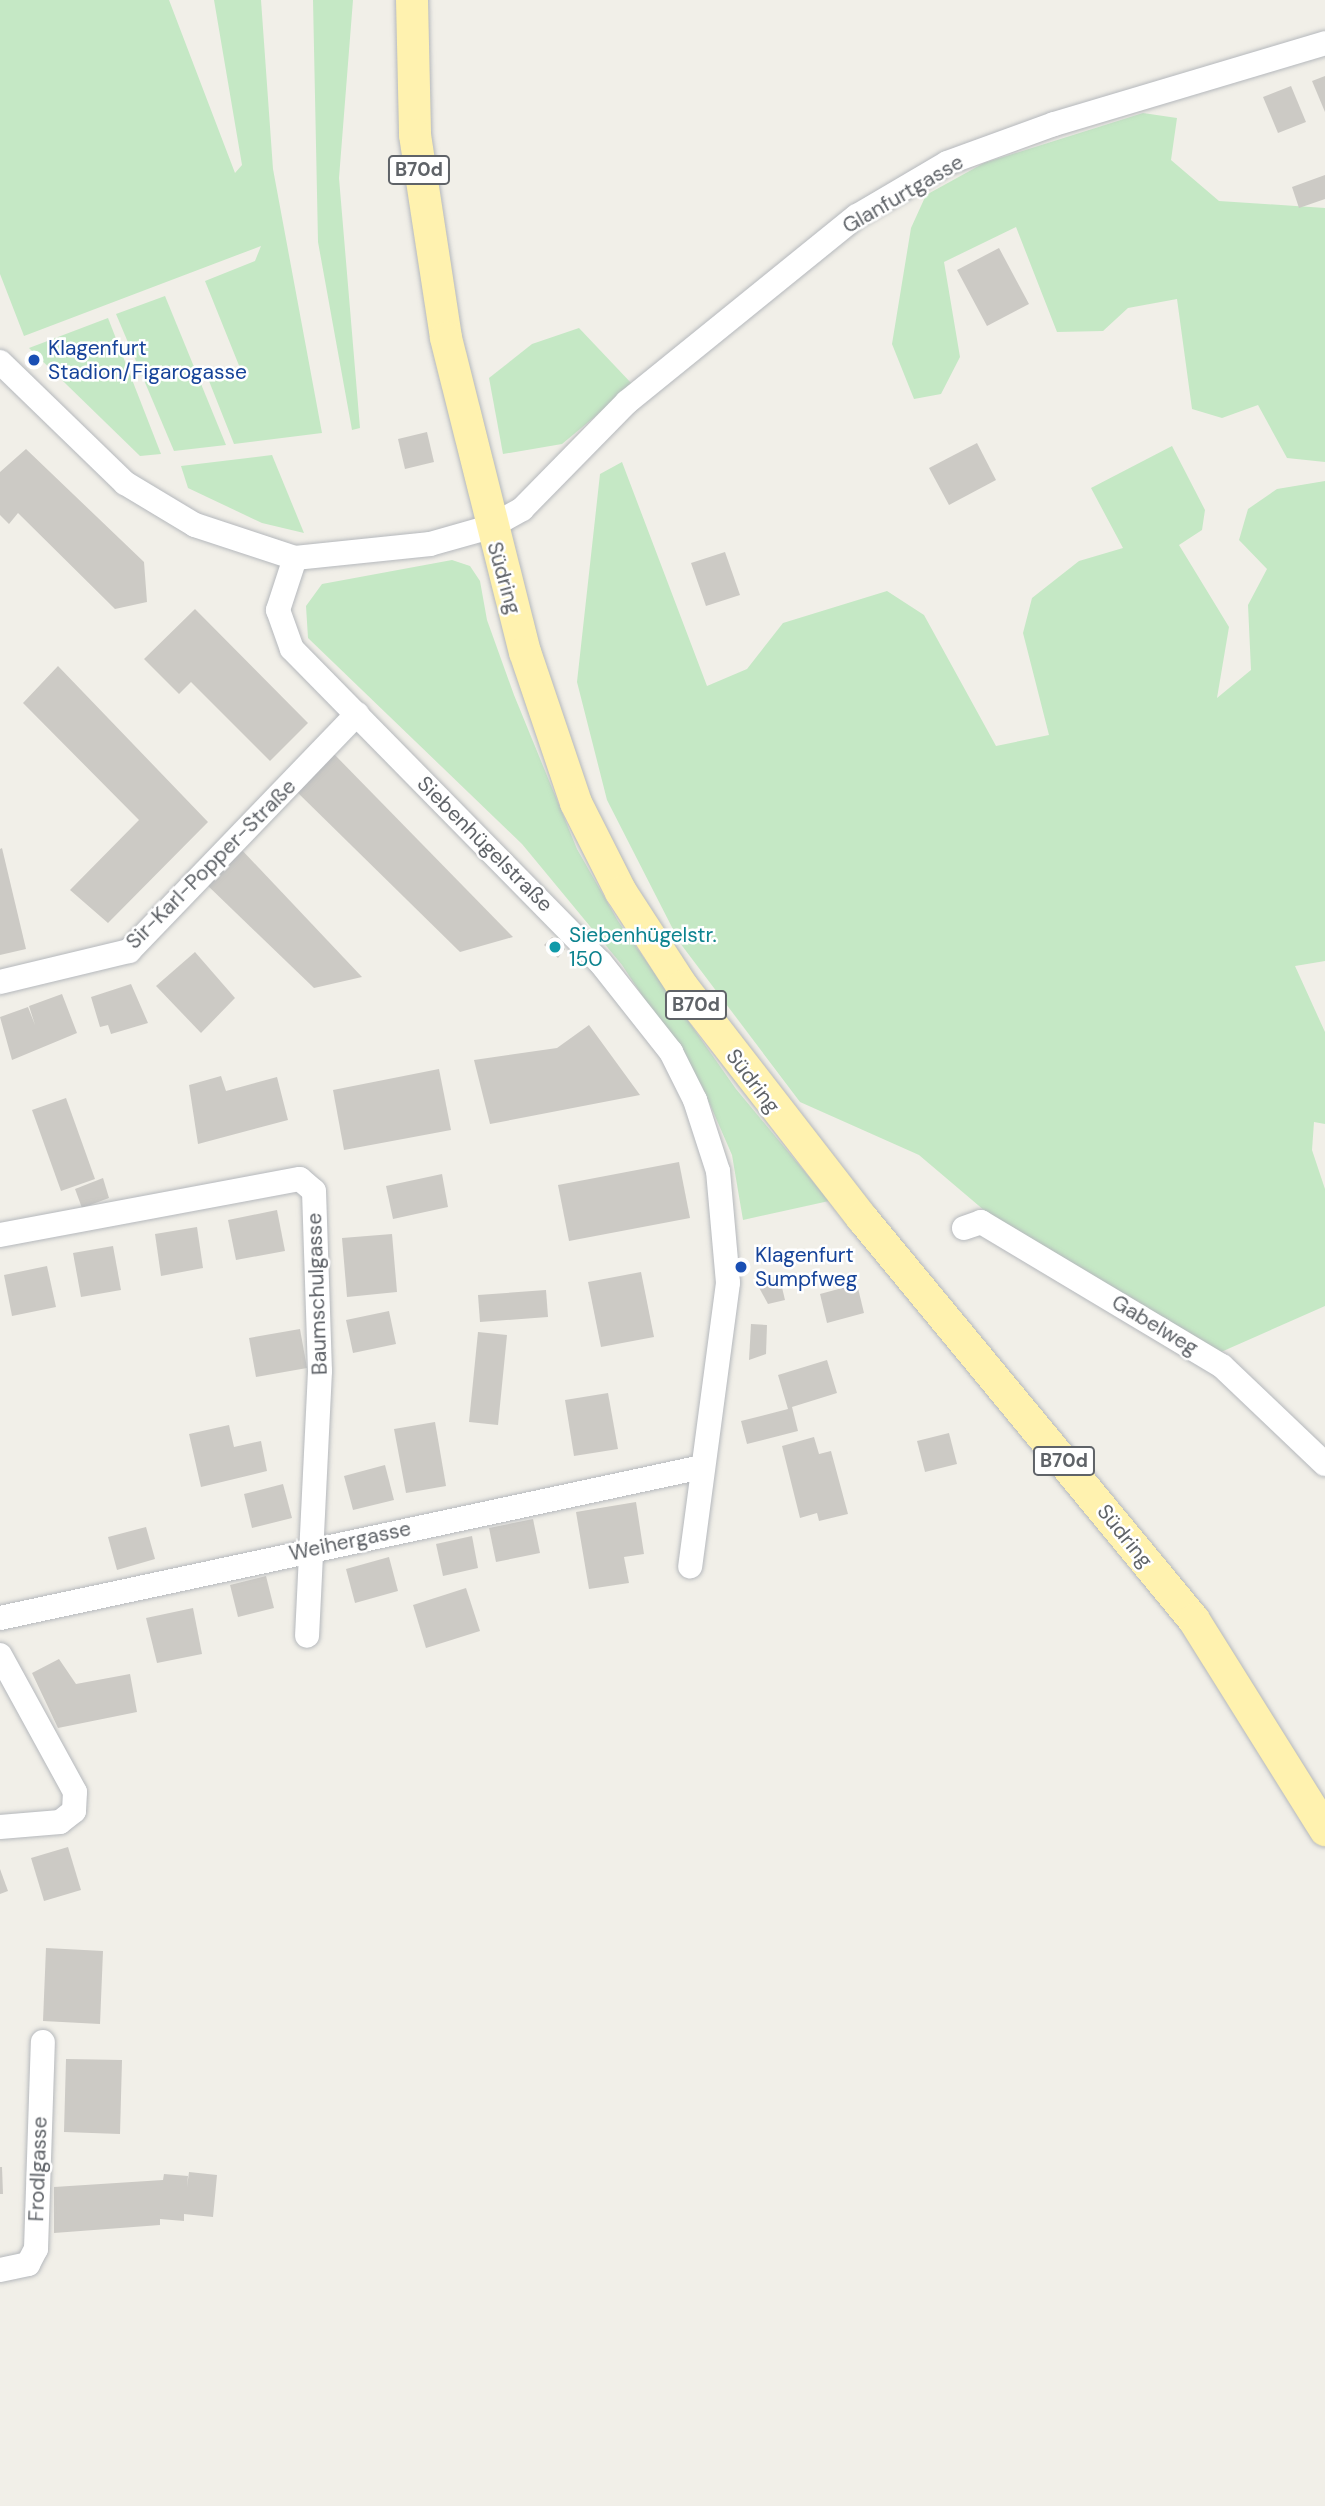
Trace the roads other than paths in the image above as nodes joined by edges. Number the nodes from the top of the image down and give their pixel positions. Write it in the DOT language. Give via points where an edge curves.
graph roads {
  1 [pos="412,0"];
  2 [pos="1325,43"];
  3 [pos="0,362"];
  4 [pos="490,527"];
  5 [pos="295,558"];
  6 [pos="357,715"];
  7 [pos="0,982"];
  8 [pos="964,1228"];
  9 [pos="0,1235"];
  10 [pos="1325,1464"];
  11 [pos="702,1467"];
  12 [pos="314,1548"];
  13 [pos="690,1566"];
  14 [pos="0,1618"];
  15 [pos="307,1636"];
  16 [pos="0,1655"];
  17 [pos="0,1827"];
  18 [pos="1325,1830"];
  19 [pos="43,2042"];
  20 [pos="0,2270"];
  1 -- 4 [label="main road, Südring / B70d" via="415,135 427,239"];
  2 -- 4 [label="street, Glanfurtgasse" via="1054,124 947,163 857,216 620,408 539,494"];
  3 -- 5 [label="street" via="147,499 195,525"];
  4 -- 5 [label="street" via="367,555"];
  4 -- 18 [label="main road, Südring / B70d" via="576,803 621,891 682,986 840,1191 1194,1620"];
  5 -- 6 [label="street, Siebenhügelstraße" via="278,610 281,629"];
  6 -- 7 [label="street, Sir-Karl-Popper-Straße" via="129,951"];
  6 -- 11 [label="street, Siebenhügelstraße" via="608,970 671,1052 695,1100 718,1171 728,1283"];
  8 -- 10 [label="street, Gabelweg" via="981,1222 1222,1366"];
  9 -- 12 [label="street, Baumschulgasse" via="300,1179 314,1191 320,1371"];
  11 -- 12 [label="street, Weihergasse"];
  11 -- 13 [label="street, Siebenhügelstraße"];
  12 -- 14 [label="street, Weihergasse"];
  12 -- 15 [label="street, Baumschulgasse"];
  16 -- 17 [label="street" via="75,1792 74,1811 60,1822"];
  19 -- 20 [label="street, Frodlgasse" via="36,2249 28,2264"];
}
